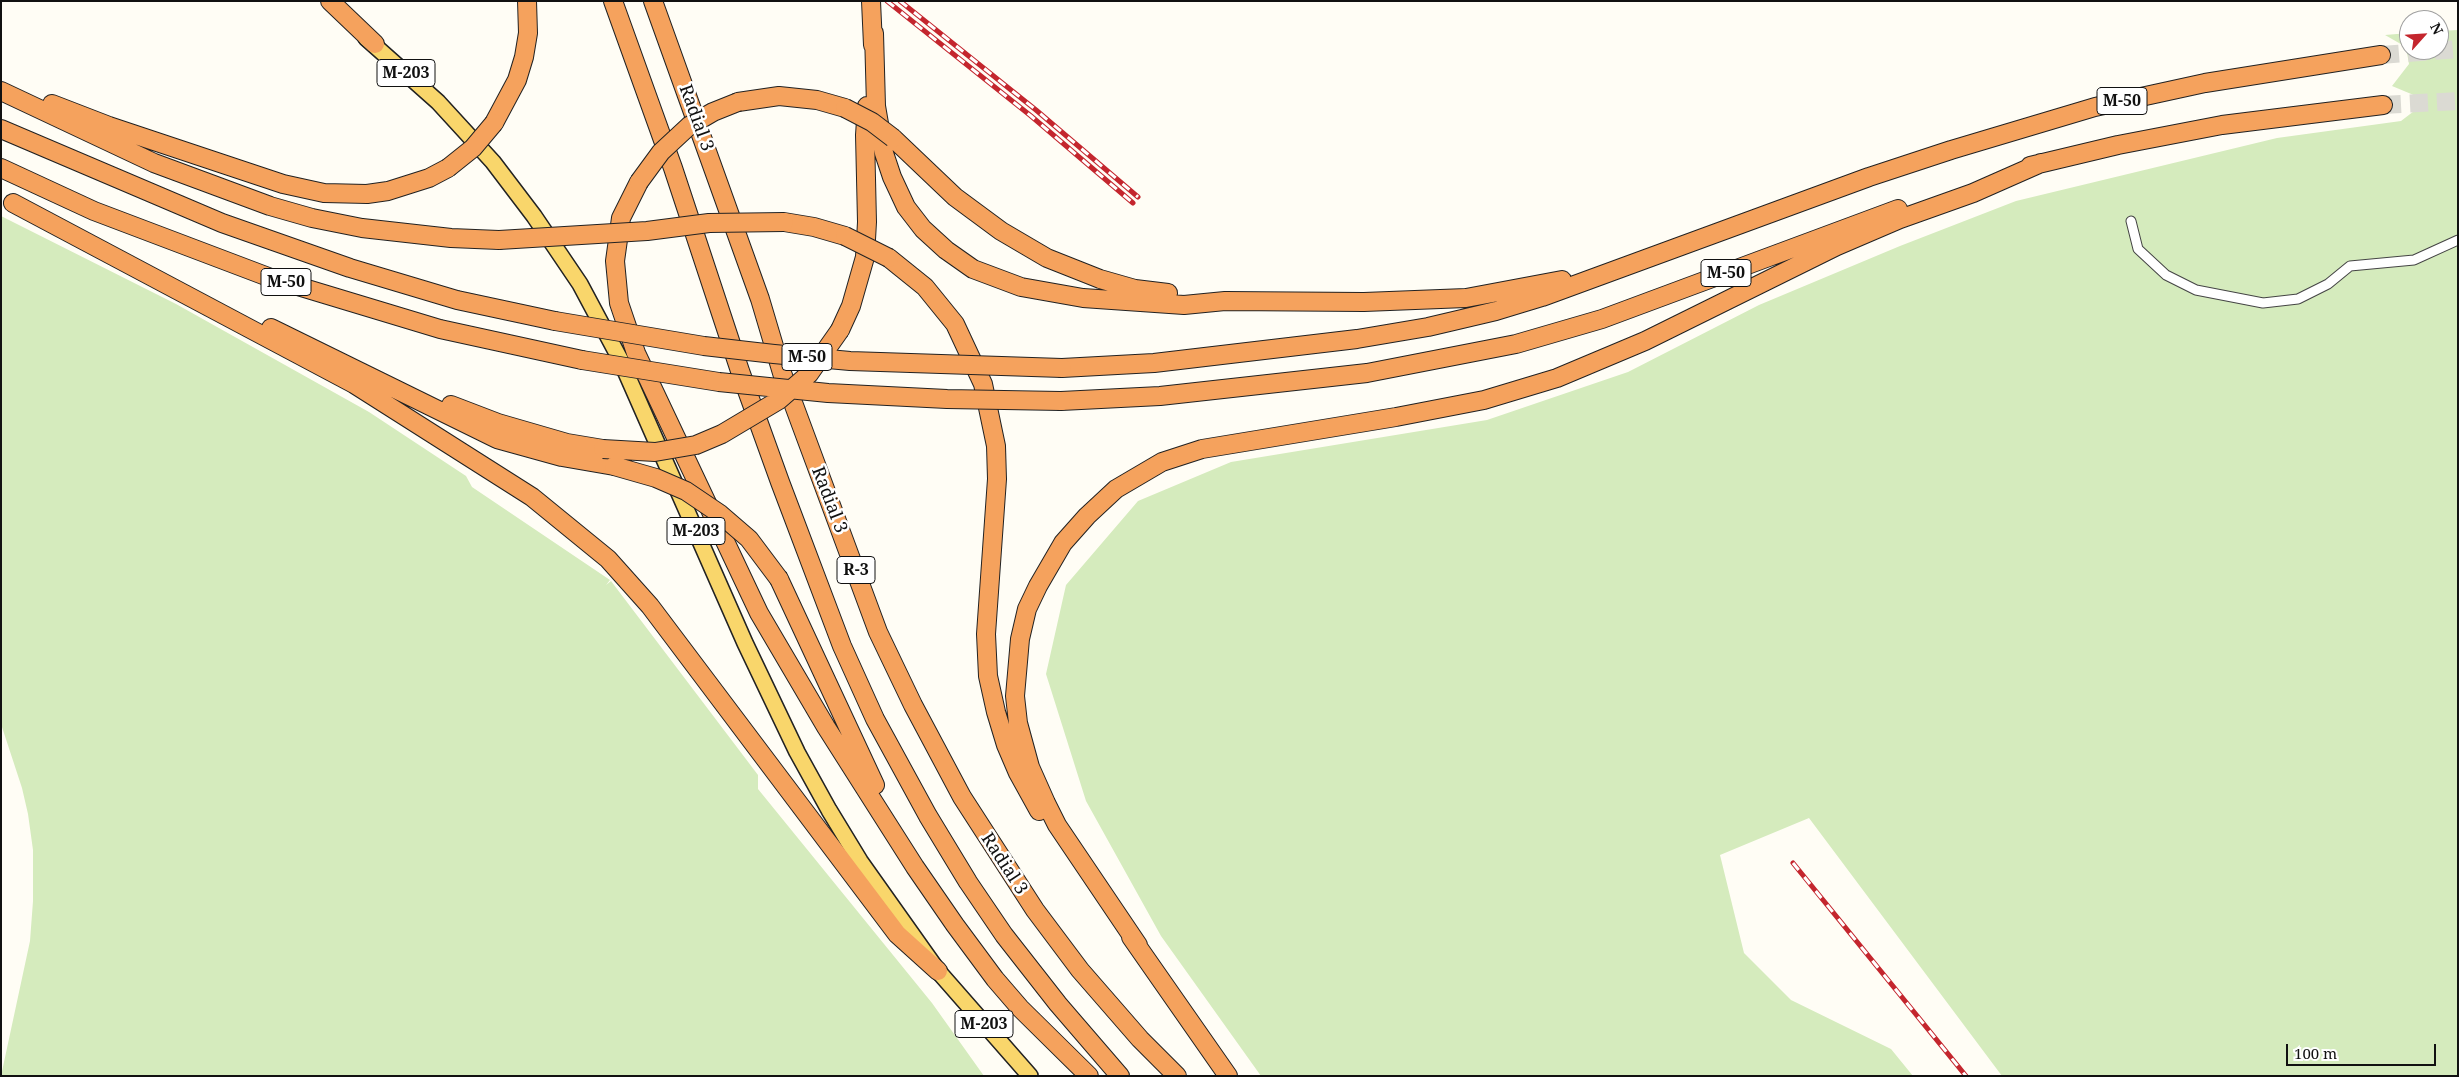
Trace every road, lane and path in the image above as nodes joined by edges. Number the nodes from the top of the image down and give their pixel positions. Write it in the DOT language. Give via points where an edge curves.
graph roads {
  1 [pos="320,1"];
  2 [pos="330,1"];
  3 [pos="527,1"];
  4 [pos="613,1"];
  5 [pos="653,1"];
  6 [pos="871,1"];
  7 [pos="874,30"];
  8 [pos="375,44"];
  9 [pos="2381,56"];
  10 [pos="1,82"];
  11 [pos="1,91"];
  12 [pos="2383,105"];
  13 [pos="1,129"];
  14 [pos="2041,163"];
  15 [pos="1,168"];
  16 [pos="7,200"];
  17 [pos="2131,221"];
  18 [pos="2458,240"];
  19 [pos="1609,273"];
  20 [pos="1225,301"];
  21 [pos="361,371"];
  22 [pos="1138,945"];
  23 [pos="938,971"];
  24 [pos="1030,1076"];
  25 [pos="1089,1076"];
  26 [pos="1120,1076"];
  27 [pos="1177,1076"];
  28 [pos="1228,1076"];
  1 -- 8 [label="main road, M-203"];
  2 -- 8 [label="highway"];
  3 -- 10 [label="highway, bridge" via="528,33 524,57 517,80 494,123 473,148 448,168 429,178 388,191 324,193 283,184 109,126"];
  4 -- 26 [label="highway, R-3" via="674,168 780,482 842,646 875,719 928,816 999,928"];
  5 -- 27 [label="highway, Radial 3 / R-3" via="760,299 782,374 878,632 912,704 962,797 1035,910 1080,970"];
  6 -- 7 [label="highway"];
  7 -- 20 [label="highway" via="876,106 884,153 906,207 923,229 946,250 973,269 1030,288 1083,298 1184,305"];
  7 -- 21 [label="highway, bridge" via="865,135 865,258 852,306 840,330 809,374 779,400 742,424 696,444 655,452 602,449 567,443 498,423"];
  8 -- 23 [label="main road, M-203" via="438,102 494,162 580,284 620,359 745,643 797,752 860,862"];
  9 -- 19 [label="highway, M-50" via="2205,83 2095,107 1878,174"];
  11 -- 22 [label="highway, bridge" via="154,163 270,206 362,228 499,240 709,223 784,222 845,236 889,258 925,287 955,324 983,384 996,446 997,479 986,634 988,676 1006,745 1034,802 1062,848"];
  12 -- 14 [label="highway, M-50" via="2222,125"];
  13 -- 19 [label="highway, M-50, bridge" via="222,223 350,268 457,300 555,321 704,346 774,354 859,361 1062,368 1154,363 1366,338 1496,311"];
  14 -- 15 [label="highway, M-50, bridge" via="1870,218 1602,319 1516,344 1368,373 1160,396 1061,401 828,393 719,382 582,360 440,329 271,278 94,211"];
  14 -- 22 [label="highway" via="1837,246 1645,341 1557,378 1484,400 1202,449 1162,462 1116,489 1063,543 1038,586 1027,609 1020,639 1015,696 1018,723 1030,766 1046,803 1057,825"];
  16 -- 21 [label="highway"];
  16 -- 23 [label="highway" via="354,384 532,497 608,559 650,606 897,934"];
  17 -- 18 [label="street" via="2138,249 2166,275 2196,290 2263,303 2298,299 2328,284 2350,266 2414,260"];
  19 -- 20 [label="highway" via="1583,275 1466,298 1364,302"];
  20 -- 25 [label="highway, bridge" via="1135,289 1047,258 1001,231 955,197 872,122 845,108 817,100 779,96 738,102 689,126 660,152 639,182 621,218 615,261 620,303 636,352 754,605 826,727 954,925 1020,1008"];
  21 -- 25 [label="highway, bridge" via="497,439 562,457 614,466 686,491 720,514 749,540 778,579 822,668 866,770 920,863 999,977"];
  22 -- 28 [label="highway"];
  23 -- 24 [label="main road, M-203"];
}
